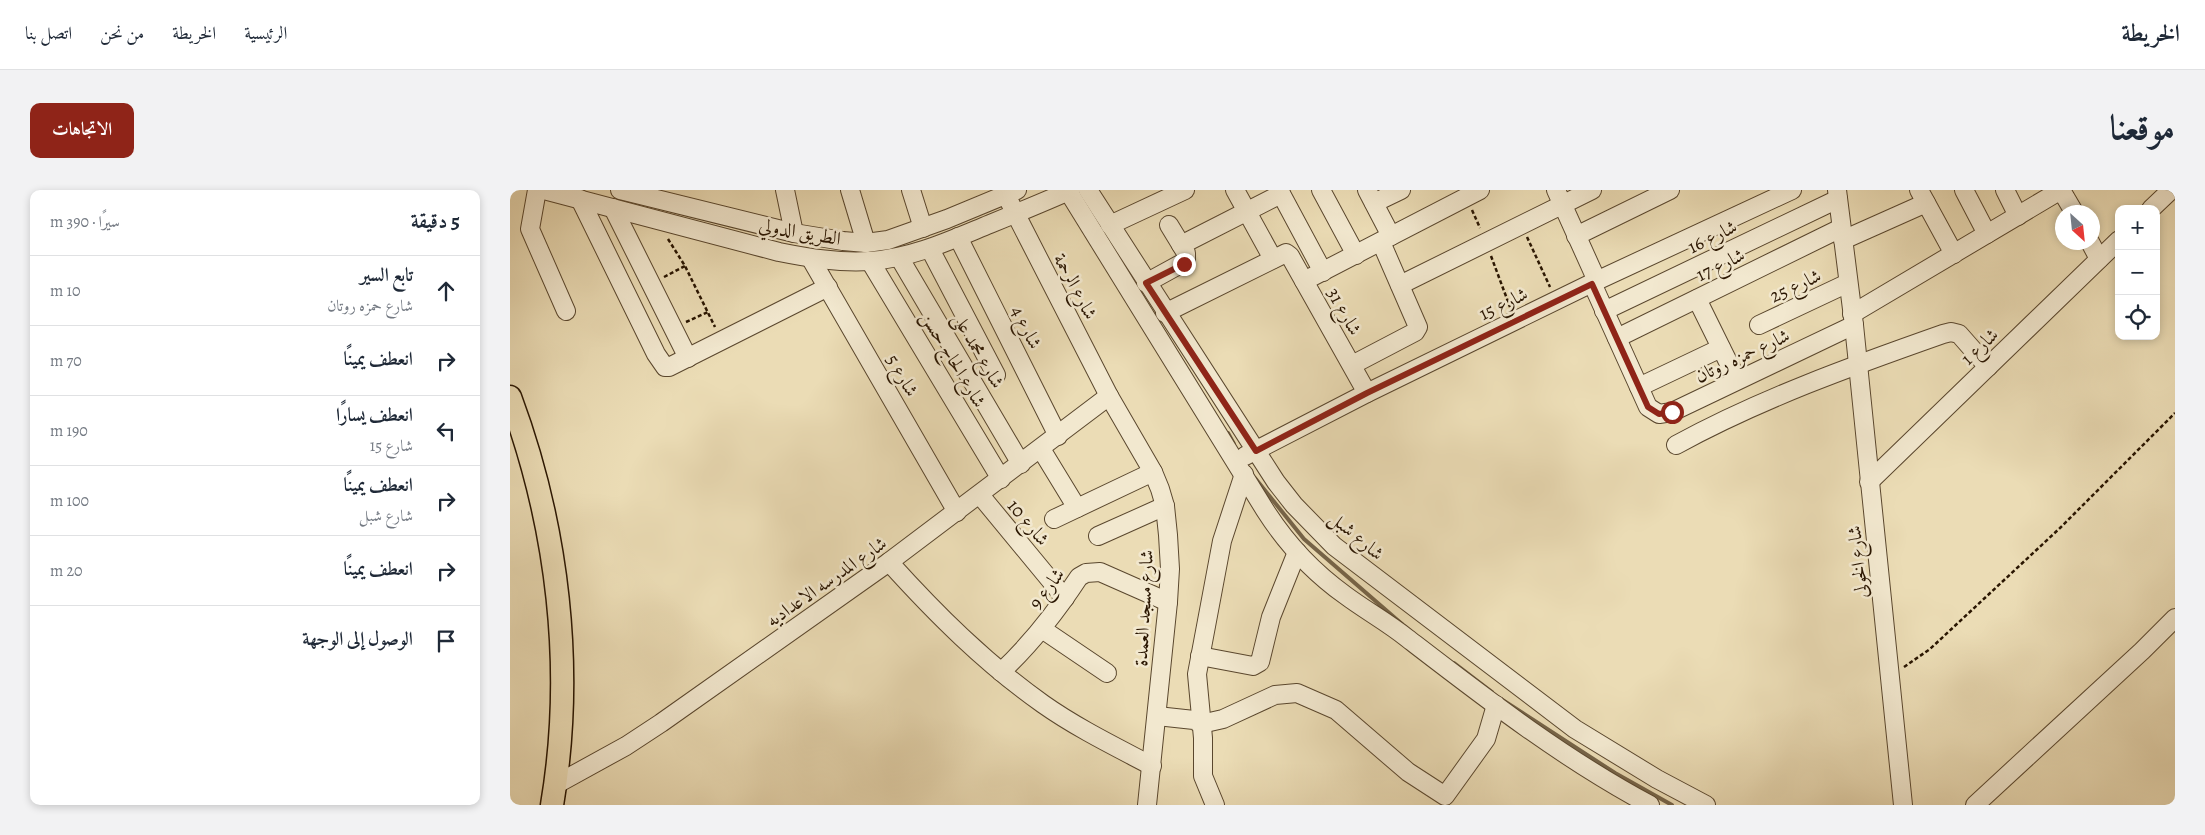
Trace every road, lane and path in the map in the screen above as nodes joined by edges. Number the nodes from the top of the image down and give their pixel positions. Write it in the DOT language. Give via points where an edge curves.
graph roads {
  1 [pos="537,190"];
  2 [pos="544,190"];
  3 [pos="620,190"];
  4 [pos="785,190"];
  5 [pos="850,190"];
  6 [pos="911,190"];
  7 [pos="1088,190"];
  8 [pos="1185,190"];
  9 [pos="1235,190"];
  10 [pos="1321,190"];
  11 [pos="1401,190"];
  12 [pos="1592,190"];
  13 [pos="1670,190"];
  14 [pos="1792,190"];
  15 [pos="1964,190"];
  16 [pos="2005,190"];
  17 [pos="2061,190"];
  18 [pos="1070,191"];
  19 [pos="1280,192"];
  20 [pos="1002,194"];
  21 [pos="1474,194"];
  22 [pos="1837,195"];
  23 [pos="1923,196"];
  24 [pos="1371,197"];
  25 [pos="1559,197"];
  26 [pos="580,199"];
  27 [pos="2070,205"];
  28 [pos="613,208"];
  29 [pos="1247,211"];
  30 [pos="1014,214"];
  31 [pos="2018,216"];
  32 [pos="656,218"];
  33 [pos="1522,224"];
  34 [pos="1110,225"];
  35 [pos="1169,225"];
  36 [pos="923,228"];
  37 [pos="794,234"];
  38 [pos="1842,234"];
  39 [pos="1986,234"];
  40 [pos="1576,236"];
  41 [pos="958,237"];
  42 [pos="1386,239"];
  43 [pos="1486,242"];
  44 [pos="866,243"];
  45 [pos="1181,244"];
  46 [pos="2115,244"];
  47 [pos="930,249"];
  48 [pos="2094,250"];
  49 [pos="1954,254"];
  50 [pos="1356,255"];
  51 [pos="1278,256"];
  52 [pos="900,257"];
  53 [pos="812,259"];
  54 [pos="2099,259"];
  55 [pos="870,261"];
  56 [pos="685,266"];
  57 [pos="1323,272"];
  58 [pos="1304,281"];
  59 [pos="1594,282"];
  60 [pos="1146,283"];
  61 [pos="1848,284"];
  62 [pos="650,285"];
  63 [pos="1400,285"];
  64 [pos="828,287"];
  65 [pos="1697,299"];
  66 [pos="1556,301"];
  67 [pos="566,311"];
  68 [pos="1604,311"];
  69 [pos="708,312"];
  70 [pos="1165,313"];
  71 [pos="1853,320"];
  72 [pos="1515,321"];
  73 [pos="1759,325"];
  74 [pos="674,328"];
  75 [pos="1617,338"];
  76 [pos="722,341"];
  77 [pos="1721,348"];
  78 [pos="688,358"];
  79 [pos="1352,365"];
  80 [pos="1858,365"];
  81 [pos="1988,367"];
  82 [pos="996,374"];
  83 [pos="1737,380"];
  84 [pos="1639,387"];
  85 [pos="1367,393"];
  86 [pos="1110,396"];
  87 [pos="510,397"];
  88 [pos="2175,413"];
  89 [pos="1058,436"];
  90 [pos="517,441"];
  91 [pos="1676,445"];
  92 [pos="1041,449"];
  93 [pos="1256,451"];
  94 [pos="1021,464"];
  95 [pos="1240,467"];
  96 [pos="1153,472"];
  97 [pos="1001,478"];
  98 [pos="1869,482"];
  99 [pos="980,495"];
  100 [pos="1165,506"];
  101 [pos="1076,508"];
  102 [pos="957,512"];
  103 [pos="1054,519"];
  104 [pos="1098,536"];
  105 [pos="1297,552"];
  106 [pos="889,562"];
  107 [pos="1065,598"];
  108 [pos="1168,602"];
  109 [pos="2175,618"];
  110 [pos="1042,629"];
  111 [pos="1200,656"];
  112 [pos="1001,672"];
  113 [pos="1107,673"];
  114 [pos="1891,677"];
  115 [pos="1496,705"];
  116 [pos="1157,716"];
  117 [pos="1201,724"];
  118 [pos="1152,766"];
  119 [pos="554,795"];
  120 [pos="1442,801"];
  121 [pos="1147,805"];
  122 [pos="1215,805"];
  123 [pos="1650,805"];
  124 [pos="1706,805"];
  125 [pos="1903,805"];
  126 [pos="1975,805"];
  1 -- 67 [label="street" via="531,221 532,237"];
  2 -- 26 [label="street, الطريق الدولي"];
  3 -- 37 [label="street, الطريق الدولي"];
  4 -- 37 [label="street"];
  5 -- 44 [label="street"];
  6 -- 36 [label="street"];
  7 -- 34 [label="street, شارع شبل"];
  8 -- 34 [label="street"];
  9 -- 29 [label="street, شارع 31"];
  10 -- 50 [label="street"];
  11 -- 24 [label="street"];
  12 -- 25 [label="street"];
  13 -- 40 [label="street"];
  14 -- 59 [label="street, شارع 15"];
  15 -- 39 [label="street"];
  16 -- 31 [label="street"];
  17 -- 27 [label="street"];
  17 -- 31 [label="street, شارع حمزه روتان"];
  18 -- 30 [label="street, الطريق الدولي"];
  18 -- 95 [label="street"];
  19 -- 29 [label="street"];
  19 -- 57 [label="street"];
  20 -- 30 [label="street, شارع الرحمة"];
  20 -- 36 [label="street, الطريق الدولي"];
  21 -- 42 [label="street"];
  21 -- 43 [label="path"];
  22 -- 38 [label="street, شارع الخولى"];
  22 -- 68 [label="street, شارع 16"];
  23 -- 38 [label="street, شارع 17"];
  23 -- 49 [label="street"];
  24 -- 42 [label="street"];
  25 -- 33 [label="street"];
  25 -- 40 [label="street"];
  26 -- 28 [label="street, الطريق الدولي"];
  26 -- 78 [label="street" via="662,364 669,367"];
  28 -- 32 [label="street, الطريق الدولي"];
  28 -- 62 [label="street"];
  29 -- 45 [label="street"];
  29 -- 51 [label="street, شارع 31"];
  30 -- 41 [label="street, الطريق الدولي"];
  30 -- 86 [label="street, شارع الرحمة"];
  31 -- 39 [label="street, شارع حمزه روتان"];
  32 -- 53 [label="street, الطريق الدولي"];
  32 -- 56 [label="path"];
  33 -- 43 [label="street"];
  33 -- 66 [label="path"];
  34 -- 60 [label="street, شارع شبل"];
  35 -- 45 [label="street"];
  36 -- 44 [label="street, الطريق الدولي" via="888,240"];
  37 -- 44 [label="street, الطريق الدولي"];
  38 -- 61 [label="street, شارع الخولى"];
  38 -- 65 [label="street, شارع 17"];
  39 -- 49 [label="street, شارع حمزه روتان"];
  40 -- 59 [label="street"];
  41 -- 47 [label="street, الطريق الدولي"];
  41 -- 89 [label="street, شارع 4"];
  42 -- 50 [label="street"];
  42 -- 63 [label="street"];
  43 -- 63 [label="street"];
  43 -- 72 [label="path"];
  45 -- 60 [label="street" via="1187,257 1184,264"];
  46 -- 54 [label="street, شارع 1"];
  47 -- 52 [label="street, الطريق الدولي"];
  47 -- 82 [label="street"];
  48 -- 54 [label="street"];
  49 -- 71 [label="street, شارع حمزه روتان"];
  50 -- 57 [label="street"];
  51 -- 58 [label="street, شارع 31" via="1290,256"];
  51 -- 70 [label="street"];
  52 -- 55 [label="street, الطريق الدولي"];
  52 -- 94 [label="street, شارع محمد على"];
  53 -- 55 [label="street, الطريق الدولي"];
  53 -- 64 [label="street, شارع 5"];
  54 -- 81 [label="street, شارع 1"];
  55 -- 97 [label="street, شارع الحاج حسن"];
  56 -- 62 [label="path"];
  56 -- 69 [label="path"];
  57 -- 58 [label="street"];
  58 -- 79 [label="street, شارع 31"];
  59 -- 66 [label="street, شارع 15"];
  59 -- 68 [label="street"];
  60 -- 70 [label="street, شارع شبل"];
  61 -- 71 [label="street, شارع الخولى"];
  61 -- 73 [label="street, شارع 25"];
  62 -- 74 [label="street"];
  63 -- 79 [label="street" via="1418,327 1415,332"];
  64 -- 76 [label="street"];
  64 -- 102 [label="street, شارع 5"];
  65 -- 75 [label="street, شارع 17"];
  65 -- 77 [label="street"];
  66 -- 72 [label="street, شارع 15"];
  68 -- 75 [label="street"];
  69 -- 74 [label="path"];
  69 -- 76 [label="path"];
  70 -- 93 [label="street, شارع شبل"];
  71 -- 80 [label="street, شارع الخولى"];
  71 -- 83 [label="street, شارع حمزه روتان"];
  72 -- 85 [label="street, شارع 15"];
  74 -- 78 [label="street"];
  75 -- 84 [label="street"];
  76 -- 78 [label="street"];
  77 -- 83 [label="street"];
  77 -- 84 [label="street"];
  79 -- 85 [label="street, شارع 31"];
  80 -- 81 [label="street" via="1952,332 1959,334"];
  80 -- 91 [label="street" via="1722,420"];
  80 -- 98 [label="street, شارع الخولى"];
  81 -- 98 [label="street, شارع 1"];
  83 -- 84 [label="street, شارع حمزه روتان" via="1666,414 1659,414 1648,407"];
  85 -- 93 [label="street, شارع 15"];
  86 -- 89 [label="street, شارع المدرسه الاعداديه"];
  86 -- 96 [label="street, شارع مسجد العمدة"];
  87 -- 90 [label="main road"];
  88 -- 114 [label="path" via="2060,528 1930,649"];
  89 -- 92 [label="street, شارع المدرسه الاعداديه"];
  90 -- 119 [label="main road" via="547,522 558,607 561,697"];
  92 -- 94 [label="street, شارع المدرسه الاعداديه"];
  92 -- 101 [label="street"];
  93 -- 95 [label="street, شارع 15"];
  93 -- 124 [label="street, شارع شبل" via="1294,505 1342,552 1575,728 1657,780"];
  94 -- 97 [label="street, شارع المدرسه الاعداديه"];
  95 -- 105 [label="street" via="1279,532"];
  95 -- 111 [label="street"];
  96 -- 100 [label="street, شارع مسجد العمدة"];
  96 -- 101 [label="street"];
  97 -- 99 [label="street, شارع المدرسه الاعداديه"];
  98 -- 114 [label="street, شارع الخولى"];
  99 -- 102 [label="street, شارع المدرسه الاعداديه"];
  99 -- 107 [label="street, شارع 10"];
  100 -- 104 [label="street"];
  100 -- 108 [label="street, شارع مسجد العمدة" via="1170,569"];
  101 -- 103 [label="street"];
  102 -- 106 [label="street, شارع المدرسه الاعداديه"];
  105 -- 111 [label="street" via="1271,617 1260,662 1253,666"];
  105 -- 115 [label="street" via="1345,596 1398,631"];
  106 -- 112 [label="street" via="958,635"];
  106 -- 119 [label="street, شارع المدرسه الاعداديه"];
  107 -- 108 [label="street, شارع 9" via="1080,577 1093,571"];
  107 -- 110 [label="street, شارع 9"];
  108 -- 116 [label="street, شارع مسجد العمدة"];
  109 -- 126 [label="street"];
  110 -- 112 [label="street, شارع 9"];
  110 -- 113 [label="street"];
  111 -- 117 [label="street" via="1197,691"];
  112 -- 118 [label="street" via="1044,705"];
  114 -- 125 [label="street, شارع الخولى"];
  115 -- 120 [label="street" via="1486,739"];
  115 -- 123 [label="street" via="1560,752"];
  116 -- 117 [label="street" via="1194,720"];
  116 -- 118 [label="street, شارع مسجد العمدة"];
  117 -- 120 [label="street" via="1223,719 1275,695 1297,693 1336,710"];
  117 -- 122 [label="street" via="1203,776"];
  118 -- 121 [label="street, شارع مسجد العمدة"];
}
